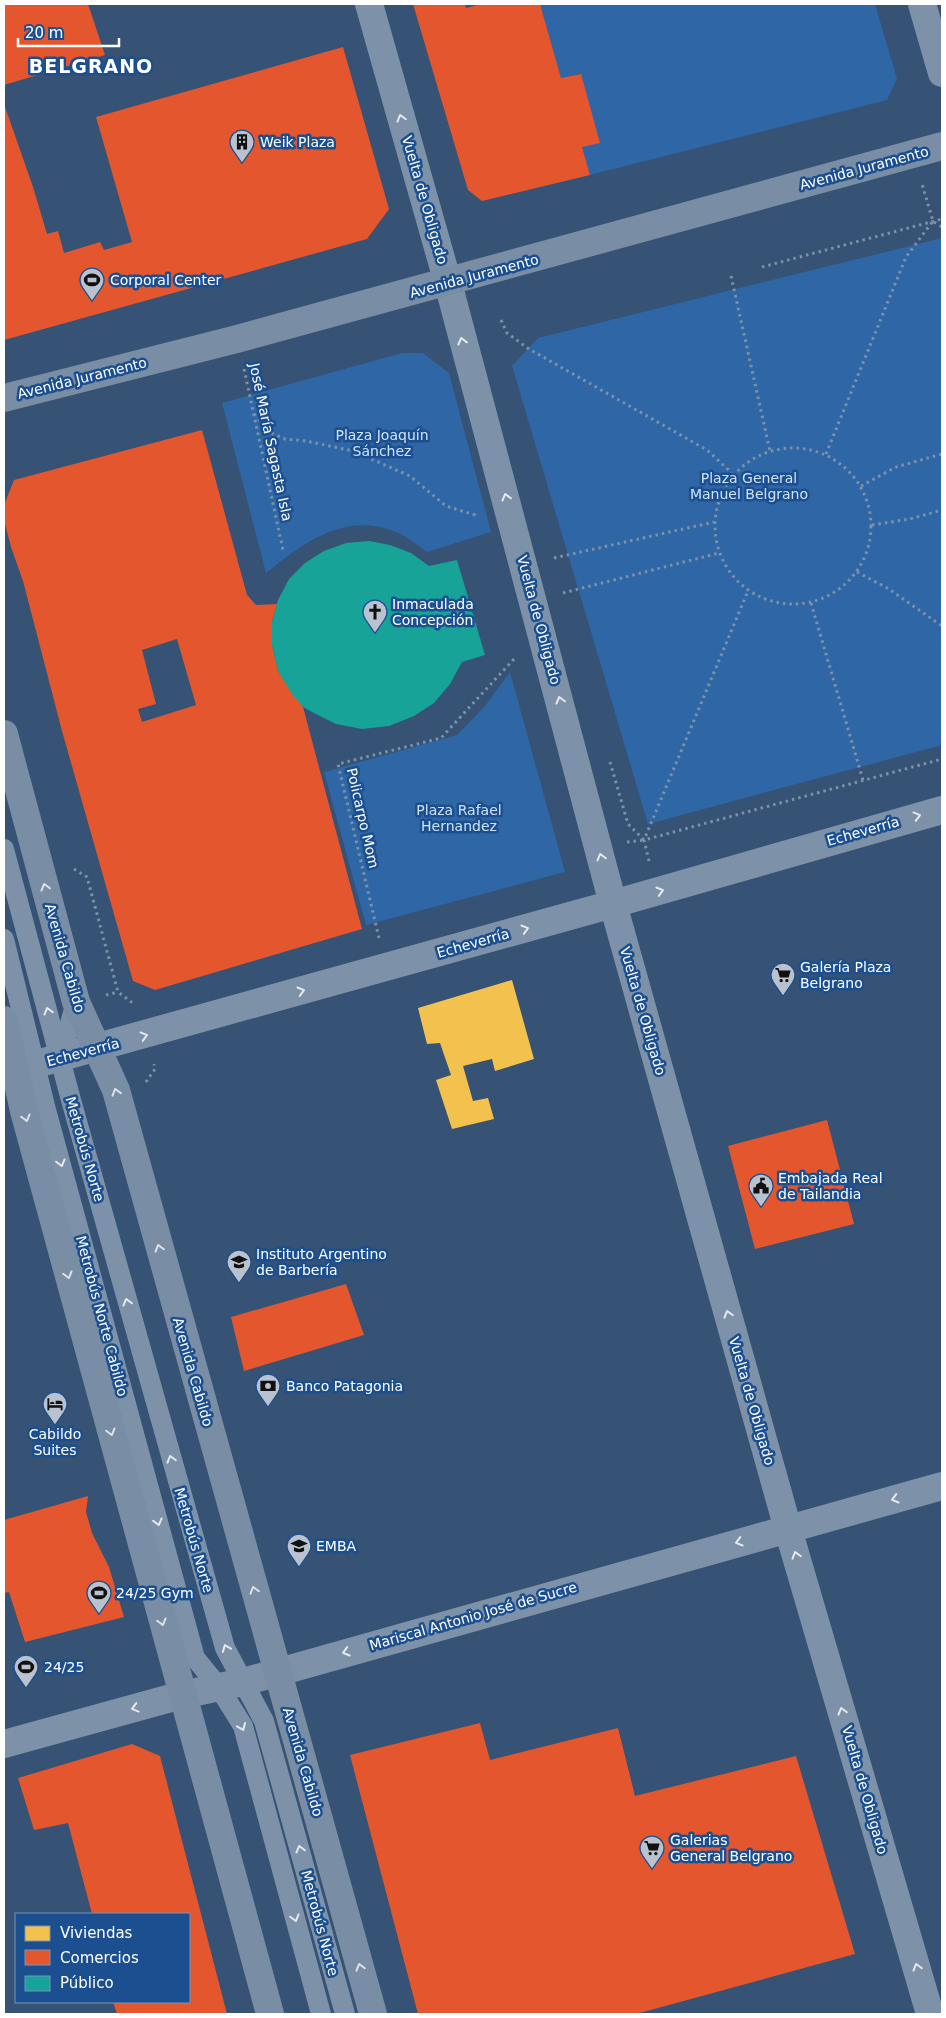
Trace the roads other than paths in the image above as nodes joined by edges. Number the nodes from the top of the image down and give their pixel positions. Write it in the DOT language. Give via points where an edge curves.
graph roads {
  1 [pos="369,4"];
  2 [pos="922,4"];
  3 [pos="942,73"];
  4 [pos="942,146"];
  5 [pos="448,283"];
  6 [pos="4,398"];
  7 [pos="4,734"];
  8 [pos="942,810"];
  9 [pos="4,849"];
  10 [pos="613,904"];
  11 [pos="4,939"];
  12 [pos="76,1002"];
  13 [pos="4,1020"];
  14 [pos="97,1048"];
  15 [pos="29,1067"];
  16 [pos="942,1486"];
  17 [pos="788,1528"];
  18 [pos="278,1670"];
  19 [pos="230,1684"];
  20 [pos="182,1695"];
  21 [pos="4,1744"];
  22 [pos="270,2014"];
  23 [pos="321,2014"];
  24 [pos="345,2014"];
  25 [pos="373,2014"];
  26 [pos="930,2014"];
  5 -- 1 [label="street, Vuelta de Obligado, one-way"];
  2 -- 3 [label="street"];
  4 -- 5 [label="main road, Avenida Juramento"];
  5 -- 6 [label="main road, Avenida Juramento"];
  10 -- 5 [label="street, Vuelta de Obligado, one-way"];
  12 -- 7 [label="main road, Avenida Cabildo, one-way"];
  10 -- 8 [label="street, Echeverría, one-way"];
  15 -- 9 [label="lane, Metrobús Norte Cabildo, one-way"];
  14 -- 10 [label="street, Echeverría, one-way"];
  17 -- 10 [label="street, Vuelta de Obligado, one-way"];
  11 -- 15 [label="lane, Metrobús Norte Cabildo"];
  12 -- 14 [label="main road, Avenida Cabildo"];
  12 -- 15 [label="lane"];
  13 -- 15 [label="main road"];
  14 -- 15 [label="street, Echeverría"];
  18 -- 14 [label="main road, Avenida Cabildo, one-way" via="116,1090"];
  19 -- 15 [label="lane, Metrobús Norte, one-way" via="225,1648"];
  15 -- 19 [label="lane, Metrobús Norte Cabildo, one-way" via="195,1658"];
  15 -- 20 [label="main road, one-way" via="24,1111"];
  16 -- 17 [label="street, Mariscal Antonio José de Sucre, one-way"];
  17 -- 18 [label="street, Mariscal Antonio José de Sucre, one-way"];
  26 -- 17 [label="street, Vuelta de Obligado, one-way"];
  18 -- 19 [label="street, Mariscal Antonio José de Sucre"];
  25 -- 18 [label="main road, Avenida Cabildo, one-way"];
  19 -- 20 [label="street, Mariscal Antonio José de Sucre"];
  19 -- 23 [label="lane, Metrobús Norte, one-way"];
  24 -- 19 [label="lane, Metrobús Norte, one-way" via="264,1721"];
  20 -- 21 [label="street, Mariscal Antonio José de Sucre, one-way"];
  20 -- 22 [label="main road"];
}
